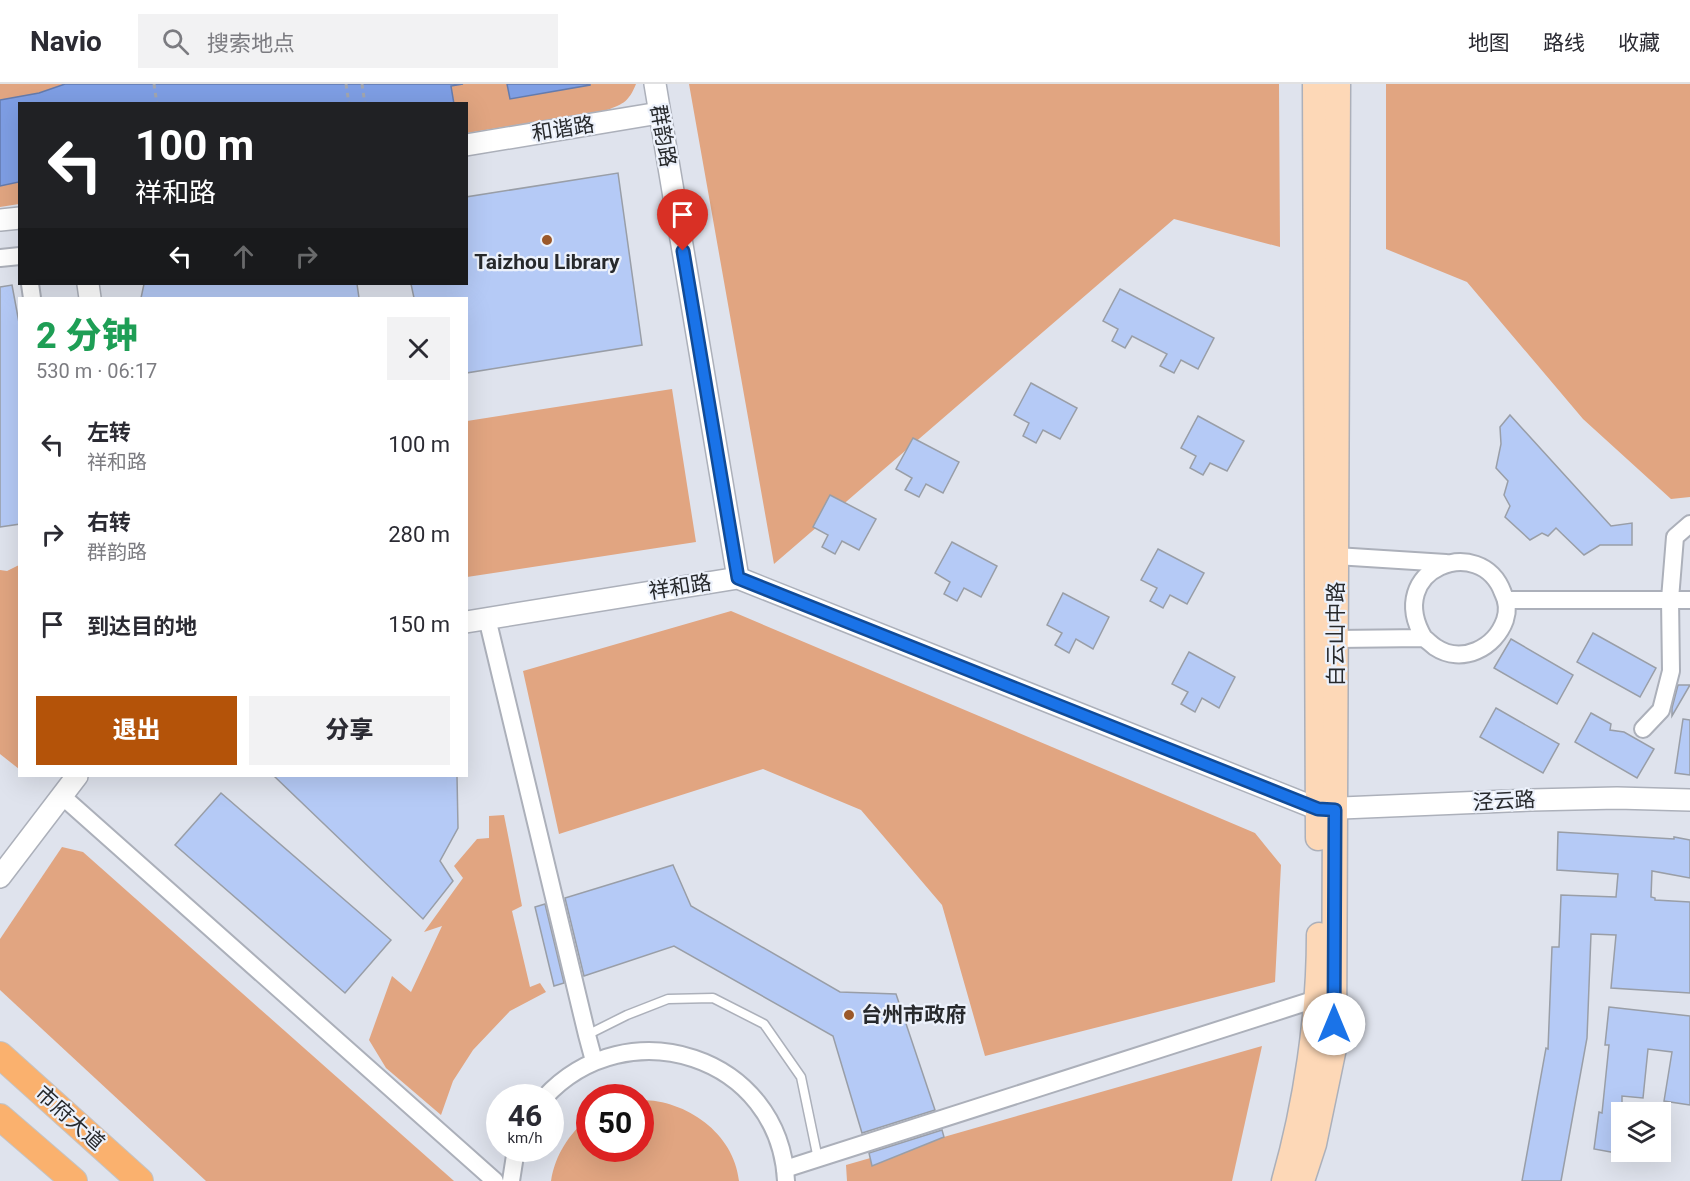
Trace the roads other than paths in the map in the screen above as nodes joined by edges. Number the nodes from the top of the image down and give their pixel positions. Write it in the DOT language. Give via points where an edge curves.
graph roads {
  1 [pos="655,84"];
  2 [pos="1315,84"];
  3 [pos="1338,84"];
  4 [pos="659,113"];
  5 [pos="468,145"];
  6 [pos="18,218"];
  7 [pos="0,220"];
  8 [pos="18,256"];
  9 [pos="0,258"];
  10 [pos="1690,524"];
  11 [pos="1336,556"];
  12 [pos="1447,563"];
  13 [pos="738,578"];
  14 [pos="1670,599"];
  15 [pos="1506,600"];
  16 [pos="1690,600"];
  17 [pos="477,620"];
  18 [pos="1424,638"];
  19 [pos="1336,639"];
  20 [pos="1643,729"];
  21 [pos="76,777"];
  22 [pos="62,796"];
  23 [pos="1690,800"];
  24 [pos="1327,809"];
  25 [pos="0,877"];
  26 [pos="1316,999"];
  27 [pos="586,1035"];
  28 [pos="0,1055"];
  29 [pos="594,1061"];
  30 [pos="558,1084"];
  31 [pos="0,1117"];
  32 [pos="818,1159"];
  33 [pos="513,1162"];
  34 [pos="786,1175"];
  35 [pos="74,1181"];
  36 [pos="140,1181"];
  37 [pos="495,1181"];
  38 [pos="511,1181"];
  39 [pos="1284,1181"];
  40 [pos="1302,1181"];
  1 -- 4 [label="street, 群韵路"];
  2 -- 24 [label="main road, 白云山中路"];
  3 -- 11 [label="main road, 白云山中路"];
  4 -- 5 [label="street, 和谐路"];
  4 -- 13 [label="street, 群韵路"];
  6 -- 7 [label="street"];
  8 -- 9 [label="street"];
  10 -- 14 [label="street" via="1676,537"];
  11 -- 12 [label="street"];
  11 -- 19 [label="main road, 白云山中路"];
  12 -- 15 [label="street" via="1463,561 1491,573"];
  12 -- 18 [label="street" via="1422,580 1416,594 1413,609"];
  13 -- 17 [label="street, 祥和路"];
  13 -- 24 [label="street, 祥和路"];
  14 -- 15 [label="street"];
  14 -- 16 [label="street"];
  14 -- 20 [label="street" via="1671,671 1661,710"];
  15 -- 18 [label="street" via="1502,629 1480,650 1450,653"];
  17 -- 27 [label="street"];
  18 -- 19 [label="street"];
  19 -- 24 [label="main road, 白云山中路"];
  21 -- 22 [label="street"];
  22 -- 25 [label="street"];
  22 -- 37 [label="street"];
  23 -- 24 [label="street, 泾云路" via="1541,799"];
  24 -- 26 [label="main road, 白云山中路"];
  24 -- 40 [label="main road, 白云山中路" via="1334,1048 1314,1144"];
  26 -- 32 [label="street"];
  26 -- 39 [label="main road, 白云山中路" via="1313,1042"];
  27 -- 29 [label="street"];
  27 -- 32 [label="lane" via="668,999 713,998 764,1024 801,1077"];
  28 -- 36 [label="main road, 市府大道"];
  29 -- 30 [label="street"];
  29 -- 34 [label="street" via="643,1050 693,1057 716,1068 737,1082 760,1107 780,1144"];
  31 -- 35 [label="main road"];
  32 -- 34 [label="street"];
  33 -- 38 [label="street"];
}
